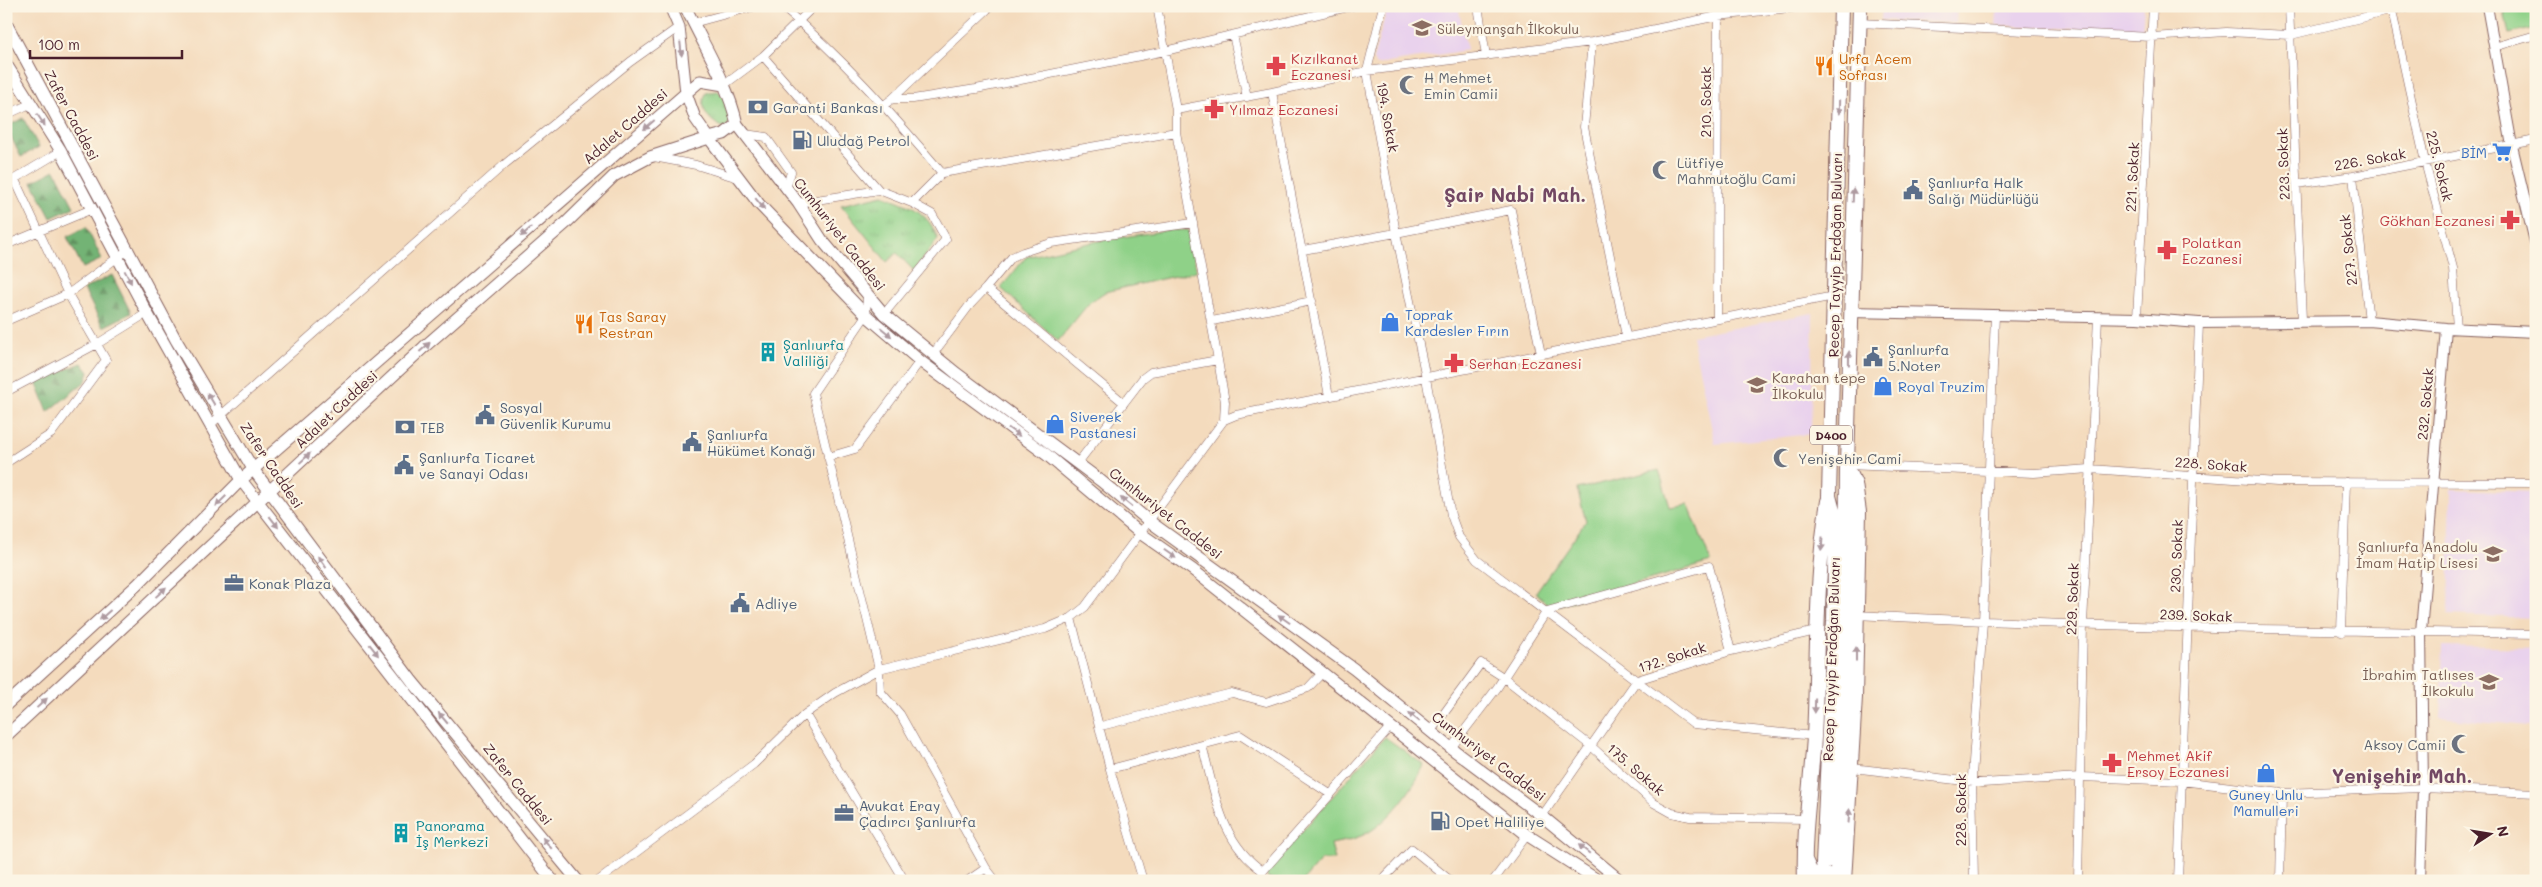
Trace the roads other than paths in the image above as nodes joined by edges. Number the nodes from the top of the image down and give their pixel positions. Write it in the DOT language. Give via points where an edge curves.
graph roads {
  1 [pos="670,6"];
  2 [pos="685,6"];
  3 [pos="756,6"];
  4 [pos="781,6"];
  5 [pos="814,6"];
  6 [pos="991,6"];
  7 [pos="1157,6"];
  8 [pos="1352,6"];
  9 [pos="1383,6"];
  10 [pos="1478,6"];
  11 [pos="1718,6"];
  12 [pos="1808,6"];
  13 [pos="1841,6"];
  14 [pos="1860,6"];
  15 [pos="2153,6"];
  16 [pos="2289,6"];
  17 [pos="2410,6"];
  18 [pos="2487,6"];
  19 [pos="2392,11"];
  20 [pos="1718,16"];
  21 [pos="800,22"];
  22 [pos="6,23"];
  23 [pos="693,23"];
  24 [pos="1859,24"];
  25 [pos="679,27"];
  26 [pos="1233,35"];
  27 [pos="2291,35"];
  28 [pos="2536,36"];
  29 [pos="2152,37"];
  30 [pos="1592,42"];
  31 [pos="2494,47"];
  32 [pos="1165,51"];
  33 [pos="763,56"];
  34 [pos="1486,56"];
  35 [pos="6,64"];
  36 [pos="1367,71"];
  37 [pos="724,85"];
  38 [pos="1272,92"];
  39 [pos="686,93"];
  40 [pos="1247,97"];
  41 [pos="892,99"];
  42 [pos="30,104"];
  43 [pos="884,105"];
  44 [pos="1176,110"];
  45 [pos="6,115"];
  46 [pos="737,124"];
  47 [pos="1176,132"];
  48 [pos="709,138"];
  49 [pos="2536,140"];
  50 [pos="2512,146"];
  51 [pos="61,151"];
  52 [pos="650,157"];
  53 [pos="2425,162"];
  54 [pos="942,173"];
  55 [pos="2352,176"];
  56 [pos="741,178"];
  57 [pos="16,180"];
  58 [pos="6,184"];
  59 [pos="2297,184"];
  60 [pos="879,190"];
  61 [pos="798,203"];
  62 [pos="912,203"];
  63 [pos="92,209"];
  64 [pos="1193,223"];
  65 [pos="38,230"];
  66 [pos="1396,233"];
  67 [pos="6,245"];
  68 [pos="2536,246"];
  69 [pos="129,249"];
  70 [pos="1303,250"];
  71 [pos="118,258"];
  72 [pos="986,288"];
  73 [pos="68,294"];
  74 [pos="867,295"];
  75 [pos="1834,296"];
  76 [pos="1312,301"];
  77 [pos="148,312"];
  78 [pos="1850,312"];
  79 [pos="884,314"];
  80 [pos="866,315"];
  81 [pos="1995,315"];
  82 [pos="1717,318"];
  83 [pos="2098,318"];
  84 [pos="2137,318"];
  85 [pos="6,320"];
  86 [pos="2302,320"];
  87 [pos="1212,321"];
  88 [pos="2369,321"];
  89 [pos="2199,323"];
  90 [pos="2451,329"];
  91 [pos="2536,332"];
  92 [pos="1626,336"];
  93 [pos="97,344"];
  94 [pos="933,354"];
  95 [pos="1541,354"];
  96 [pos="1218,360"];
  97 [pos="920,361"];
  98 [pos="1426,378"];
  99 [pos="6,392"];
  100 [pos="1329,396"];
  101 [pos="1124,403"];
  102 [pos="220,415"];
  103 [pos="1224,420"];
  104 [pos="210,425"];
  105 [pos="828,457"];
  106 [pos="6,463"];
  107 [pos="1077,464"];
  108 [pos="1847,465"];
  109 [pos="253,470"];
  110 [pos="1989,470"];
  111 [pos="2090,470"];
  112 [pos="2191,476"];
  113 [pos="242,480"];
  114 [pos="2346,482"];
  115 [pos="2431,482"];
  116 [pos="2536,483"];
  117 [pos="270,491"];
  118 [pos="1829,496"];
  119 [pos="258,501"];
  120 [pos="1149,521"];
  121 [pos="1140,533"];
  122 [pos="1547,611"];
  123 [pos="1856,614"];
  124 [pos="1071,618"];
  125 [pos="1983,622"];
  126 [pos="2083,624"];
  127 [pos="2186,627"];
  128 [pos="1816,630"];
  129 [pos="2341,632"];
  130 [pos="2420,632"];
  131 [pos="2536,634"];
  132 [pos="1732,651"];
  133 [pos="879,669"];
  134 [pos="1323,672"];
  135 [pos="1503,676"];
  136 [pos="1637,680"];
  137 [pos="6,705"];
  138 [pos="805,714"];
  139 [pos="1101,726"];
  140 [pos="1391,726"];
  141 [pos="1431,731"];
  142 [pos="6,736"];
  143 [pos="1814,736"];
  144 [pos="1202,745"];
  145 [pos="1591,746"];
  146 [pos="1451,748"];
  147 [pos="1852,768"];
  148 [pos="1110,769"];
  149 [pos="2080,777"];
  150 [pos="2182,781"];
  151 [pos="1972,782"];
  152 [pos="2423,788"];
  153 [pos="2282,793"];
  154 [pos="2536,793"];
  155 [pos="1330,794"];
  156 [pos="1542,816"];
  157 [pos="1807,819"];
  158 [pos="1527,835"];
  159 [pos="1804,854"];
  160 [pos="1834,863"];
  161 [pos="986,868"];
  162 [pos="1263,871"];
  163 [pos="1495,880"];
  164 [pos="553,881"];
  165 [pos="578,881"];
  166 [pos="598,881"];
  167 [pos="905,881"];
  168 [pos="967,881"];
  169 [pos="996,881"];
  170 [pos="1143,881"];
  171 [pos="1260,881"];
  172 [pos="1381,881"];
  173 [pos="1451,881"];
  174 [pos="1599,881"];
  175 [pos="1621,881"];
  176 [pos="1805,881"];
  177 [pos="1844,881"];
  178 [pos="1974,881"];
  179 [pos="2078,881"];
  180 [pos="2178,881"];
  181 [pos="2280,881"];
  182 [pos="2420,881"];
  1 -- 25 [label="main road"];
  2 -- 23 [label="main road"];
  3 -- 23 [label="street"];
  4 -- 21 [label="street"];
  5 -- 21 [label="street"];
  6 -- 41 [label="street"];
  7 -- 32 [label="street"];
  8 -- 26 [label="street"];
  9 -- 36 [label="street, 194. Sokak"];
  10 -- 34 [label="street"];
  11 -- 20 [label="street, 210. Sokak"];
  12 -- 20 [label="street"];
  13 -- 75 [label="highway, Recep Tayyip Erdoğan Bulvarı / D400, one-way"];
  14 -- 24 [label="highway, Recep Tayyip Erdoğan Bulvarı / D400"];
  15 -- 29 [label="street, 221. Sokak"];
  16 -- 27 [label="street, 223. Sokak"];
  17 -- 19 [label="street"];
  18 -- 31 [label="street"];
  19 -- 27 [label="street"];
  19 -- 53 [label="street, 225. Sokak"];
  20 -- 30 [label="street"];
  20 -- 82 [label="street, 210. Sokak"];
  21 -- 33 [label="street"];
  21 -- 43 [label="street"];
  22 -- 69 [label="main road, Zafer Caddesi"];
  23 -- 37 [label="main road"];
  24 -- 29 [label="street"];
  78 -- 24 [label="highway, Recep Tayyip Erdoğan Bulvarı / D400, one-way"];
  25 -- 39 [label="main road, one-way"];
  25 -- 102 [label="street" via="630,62 505,164"];
  26 -- 32 [label="street"];
  26 -- 40 [label="street"];
  27 -- 29 [label="street" via="2226,32"];
  27 -- 59 [label="street, 223. Sokak"];
  28 -- 31 [label="street"];
  29 -- 84 [label="street, 221. Sokak"];
  30 -- 34 [label="street"];
  30 -- 92 [label="street" via="1584,127"];
  31 -- 50 [label="street"];
  32 -- 41 [label="street" via="976,89"];
  32 -- 44 [label="street"];
  33 -- 37 [label="street"];
  33 -- 60 [label="street"];
  34 -- 36 [label="street"];
  35 -- 42 [label="main road, Zafer Caddesi"];
  36 -- 38 [label="street"];
  36 -- 66 [label="street, 194. Sokak"];
  37 -- 39 [label="main road" via="700,81"];
  37 -- 46 [label="main road"];
  38 -- 40 [label="street"];
  38 -- 70 [label="street"];
  39 -- 48 [label="main road" via="695,118"];
  39 -- 109 [label="main road, Adalet Caddesi, one-way"];
  40 -- 44 [label="street"];
  41 -- 43 [label="street"];
  42 -- 45 [label="street"];
  42 -- 51 [label="main road, Zafer Caddesi, one-way"];
  43 -- 54 [label="street"];
  44 -- 47 [label="street"];
  46 -- 48 [label="main road" via="724,134"];
  46 -- 61 [label="main road, Cumhuriyet Caddesi"];
  47 -- 54 [label="street"];
  47 -- 64 [label="street"];
  48 -- 52 [label="main road, Adalet Caddesi"];
  48 -- 56 [label="main road, Cumhuriyet Caddesi"];
  49 -- 50 [label="street, 226. Sokak"];
  50 -- 53 [label="street, 226. Sokak"];
  50 -- 68 [label="street"];
  51 -- 57 [label="street"];
  51 -- 63 [label="main road, Zafer Caddesi"];
  52 -- 56 [label="street" via="696,165"];
  117 -- 52 [label="main road, Adalet Caddesi, one-way" via="614,176"];
  53 -- 55 [label="street, 226. Sokak"];
  53 -- 90 [label="street, 225. Sokak" via="2453,268"];
  54 -- 62 [label="street"];
  55 -- 59 [label="street, 226. Sokak"];
  55 -- 88 [label="street, 227. Sokak"];
  56 -- 80 [label="main road, Cumhuriyet Caddesi, one-way" via="759,204"];
  57 -- 58 [label="street"];
  57 -- 65 [label="street"];
  59 -- 86 [label="street, 223. Sokak"];
  60 -- 61 [label="street"];
  60 -- 62 [label="street"];
  61 -- 74 [label="main road, Cumhuriyet Caddesi" via="822,240"];
  62 -- 79 [label="street" via="932,214 946,239"];
  63 -- 65 [label="street"];
  63 -- 71 [label="main road, Zafer Caddesi"];
  64 -- 72 [label="street" via="1051,243 1012,257"];
  64 -- 87 [label="street"];
  65 -- 67 [label="street"];
  65 -- 73 [label="street"];
  66 -- 70 [label="street"];
  66 -- 95 [label="street" via="1511,210"];
  66 -- 98 [label="street, 194. Sokak"];
  69 -- 71 [label="street"];
  102 -- 69 [label="main road, Zafer Caddesi, one-way" via="144,282"];
  70 -- 76 [label="street"];
  71 -- 73 [label="street"];
  71 -- 77 [label="main road, Zafer Caddesi, one-way"];
  72 -- 94 [label="street"];
  72 -- 101 [label="street"];
  73 -- 85 [label="street"];
  73 -- 93 [label="street"];
  74 -- 79 [label="main road, Cumhuriyet Caddesi"];
  74 -- 80 [label="street"];
  75 -- 82 [label="street"];
  75 -- 118 [label="highway, Recep Tayyip Erdoğan Bulvarı / D400"];
  76 -- 87 [label="street"];
  76 -- 100 [label="street"];
  77 -- 93 [label="street"];
  77 -- 104 [label="main road, Zafer Caddesi"];
  78 -- 81 [label="street"];
  108 -- 78 [label="highway, Recep Tayyip Erdoğan Bulvarı / D400, one-way"];
  79 -- 94 [label="main road, Cumhuriyet Caddesi"];
  80 -- 97 [label="main road, Cumhuriyet Caddesi, one-way"];
  80 -- 105 [label="street" via="813,393"];
  81 -- 83 [label="street"];
  81 -- 110 [label="street, 228. Sokak"];
  82 -- 92 [label="street"];
  83 -- 84 [label="street"];
  83 -- 111 [label="street, 229. Sokak"];
  84 -- 89 [label="street"];
  86 -- 88 [label="street"];
  86 -- 89 [label="street"];
  87 -- 96 [label="street"];
  88 -- 90 [label="street"];
  89 -- 112 [label="street, 230. Sokak"];
  90 -- 91 [label="street"];
  90 -- 115 [label="street, 232. Sokak"];
  92 -- 95 [label="street"];
  93 -- 99 [label="street"];
  93 -- 106 [label="street" via="106,360 84,392 51,434"];
  94 -- 107 [label="main road, Cumhuriyet Caddesi"];
  95 -- 98 [label="street"];
  96 -- 101 [label="street" via="1152,372 1143,378"];
  96 -- 103 [label="street" via="1225,402"];
  97 -- 105 [label="street" via="855,449"];
  97 -- 121 [label="main road, Cumhuriyet Caddesi, one-way" via="1047,455"];
  98 -- 100 [label="street"];
  98 -- 122 [label="street, 194. Sokak" via="1451,515 1459,537 1478,560"];
  100 -- 103 [label="street"];
  101 -- 107 [label="street"];
  102 -- 104 [label="street"];
  102 -- 109 [label="main road, Zafer Caddesi"];
  103 -- 120 [label="street"];
  104 -- 113 [label="main road, Zafer Caddesi"];
  105 -- 133 [label="street"];
  120 -- 107 [label="main road, Cumhuriyet Caddesi, one-way"];
  108 -- 110 [label="street, 228. Sokak"];
  108 -- 123 [label="highway" via="1855,484 1859,512"];
  108 -- 160 [label="highway, Recep Tayyip Erdoğan Bulvarı / D400" via="1846,616"];
  109 -- 113 [label="main road, Adalet Caddesi"];
  109 -- 117 [label="main road, Zafer Caddesi"];
  110 -- 111 [label="street, 228. Sokak" via="2034,473"];
  110 -- 125 [label="street, 228. Sokak"];
  111 -- 112 [label="street, 228. Sokak"];
  111 -- 126 [label="street, 229. Sokak"];
  112 -- 114 [label="street, 228. Sokak" via="2277,482"];
  112 -- 127 [label="street, 230. Sokak"];
  113 -- 119 [label="main road, Zafer Caddesi"];
  113 -- 137 [label="main road, Adalet Caddesi, one-way" via="137,585"];
  114 -- 115 [label="street, 228. Sokak"];
  114 -- 129 [label="street"];
  115 -- 116 [label="street, 228. Sokak"];
  115 -- 130 [label="street, 232. Sokak"];
  117 -- 119 [label="main road, Adalet Caddesi"];
  165 -- 117 [label="main road, Zafer Caddesi, one-way" via="412,681"];
  118 -- 128 [label="highway, one-way"];
  118 -- 160 [label="highway, Recep Tayyip Erdoğan Bulvarı / D400" via="1836,522"];
  142 -- 119 [label="main road, Adalet Caddesi, one-way"];
  119 -- 164 [label="main road, Zafer Caddesi, one-way"];
  120 -- 121 [label="street"];
  141 -- 120 [label="main road, Cumhuriyet Caddesi, one-way" via="1354,669"];
  121 -- 124 [label="street" via="1085,607"];
  121 -- 134 [label="main road, Cumhuriyet Caddesi, one-way" via="1193,570"];
  122 -- 132 [label="street" via="1709,566"];
  122 -- 135 [label="street"];
  122 -- 136 [label="street, 194. Sokak"];
  123 -- 125 [label="street, 239. Sokak"];
  147 -- 123 [label="highway, one-way"];
  124 -- 133 [label="street" via="1045,629"];
  124 -- 139 [label="street"];
  125 -- 126 [label="street, 239. Sokak"];
  125 -- 151 [label="street, 228. Sokak"];
  126 -- 127 [label="street, 239. Sokak"];
  126 -- 149 [label="street, 229. Sokak"];
  127 -- 129 [label="street, 239. Sokak"];
  127 -- 150 [label="street, 230. Sokak"];
  128 -- 132 [label="street, 172. Sokak"];
  128 -- 143 [label="highway, one-way"];
  129 -- 130 [label="street, 239. Sokak"];
  130 -- 131 [label="street, 239. Sokak"];
  130 -- 152 [label="street, 232. Sokak"];
  132 -- 136 [label="street, 172. Sokak"];
  133 -- 138 [label="street"];
  133 -- 161 [label="street" via="880,692 900,714"];
  134 -- 139 [label="street" via="1308,688 1266,702 1232,693"];
  134 -- 140 [label="main road, Cumhuriyet Caddesi"];
  135 -- 141 [label="street, 175. Sokak" via="1481,663"];
  135 -- 145 [label="street, 175. Sokak"];
  135 -- 146 [label="street"];
  136 -- 143 [label="street, 194. Sokak" via="1694,724"];
  136 -- 145 [label="street, 172. Sokak"];
  138 -- 166 [label="street" via="754,764"];
  138 -- 167 [label="street"];
  139 -- 148 [label="street"];
  140 -- 155 [label="street"];
  140 -- 158 [label="main road, Cumhuriyet Caddesi"];
  141 -- 146 [label="main road, Cumhuriyet Caddesi"];
  143 -- 157 [label="highway"];
  144 -- 148 [label="street"];
  144 -- 155 [label="street" via="1240,735"];
  144 -- 162 [label="street" via="1230,838 1249,861"];
  145 -- 156 [label="street, 172. Sokak"];
  145 -- 157 [label="street, 175. Sokak" via="1654,803 1672,813 1690,817"];
  146 -- 156 [label="main road, Cumhuriyet Caddesi"];
  147 -- 151 [label="street"];
  160 -- 147 [label="highway, one-way"];
  148 -- 170 [label="street"];
  149 -- 150 [label="street"];
  149 -- 151 [label="street"];
  149 -- 179 [label="street, 229. Sokak"];
  150 -- 153 [label="street"];
  150 -- 180 [label="street, 230. Sokak"];
  151 -- 178 [label="street, 228. Sokak"];
  152 -- 153 [label="street"];
  152 -- 154 [label="street"];
  152 -- 182 [label="street, 232. Sokak"];
  153 -- 181 [label="street"];
  155 -- 162 [label="street"];
  175 -- 156 [label="main road, Cumhuriyet Caddesi, one-way"];
  157 -- 159 [label="highway"];
  158 -- 163 [label="street"];
  158 -- 174 [label="main road, Cumhuriyet Caddesi"];
  159 -- 160 [label="highway" via="1810,872 1818,876 1833,875"];
  159 -- 176 [label="highway"];
  160 -- 177 [label="highway"];
  161 -- 168 [label="street"];
  161 -- 169 [label="street"];
  162 -- 171 [label="street"];
  172 -- 173 [label="street" via="1412,849"];
}
